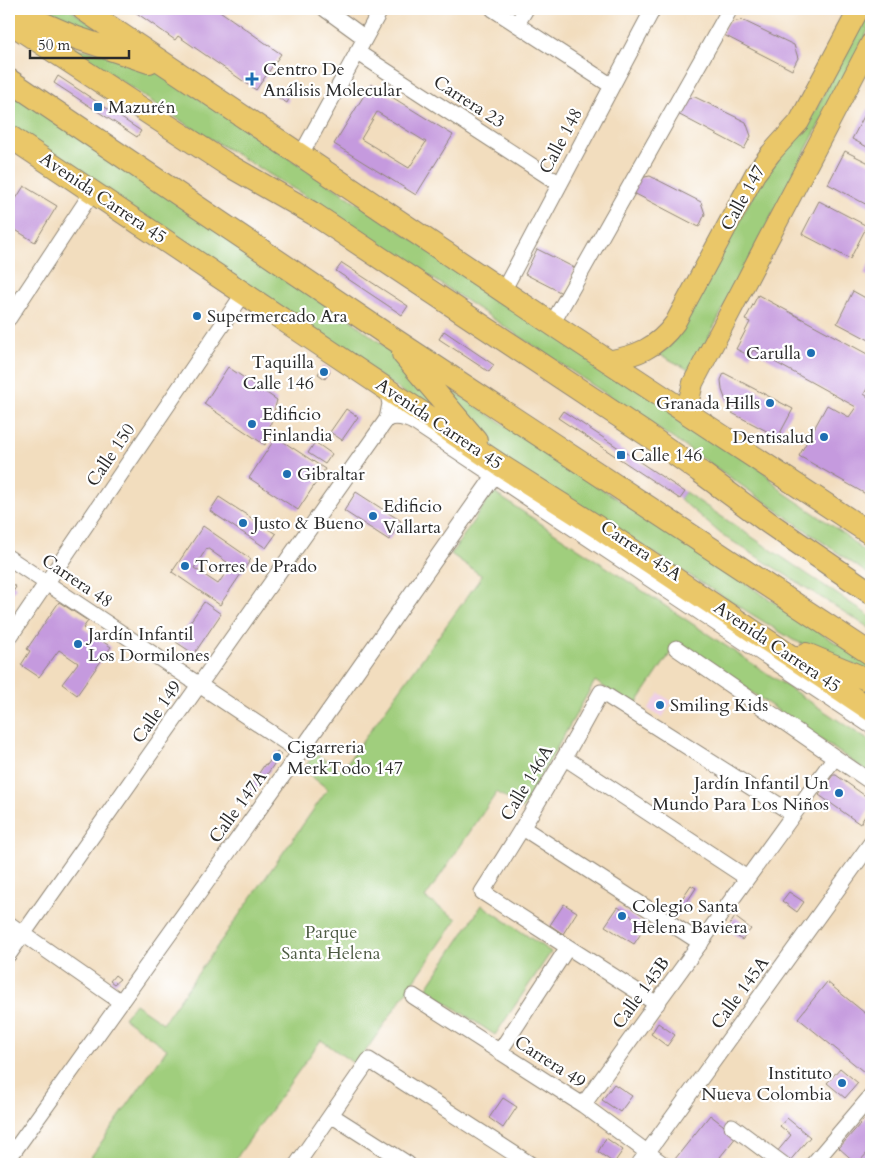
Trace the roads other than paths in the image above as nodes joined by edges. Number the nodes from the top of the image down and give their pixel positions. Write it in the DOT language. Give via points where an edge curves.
graph roads {
  1 [pos="10,9"];
  2 [pos="83,9"];
  3 [pos="325,9"];
  4 [pos="381,9"];
  5 [pos="493,9"];
  6 [pos="526,9"];
  7 [pos="653,9"];
  8 [pos="730,9"];
  9 [pos="859,9"];
  10 [pos="9,22"];
  11 [pos="517,24"];
  12 [pos="871,43"];
  13 [pos="361,45"];
  14 [pos="182,75"];
  15 [pos="9,80"];
  16 [pos="612,86"];
  17 [pos="9,136"];
  18 [pos="301,155"];
  19 [pos="560,184"];
  20 [pos="93,191"];
  21 [pos="503,291"];
  22 [pos="244,293"];
  23 [pos="9,318"];
  24 [pos="552,324"];
  25 [pos="380,330"];
  26 [pos="607,361"];
  27 [pos="387,389"];
  28 [pos="686,413"];
  29 [pos="387,419"];
  30 [pos="499,471"];
  31 [pos="810,495"];
  32 [pos="871,534"];
  33 [pos="871,550"];
  34 [pos="9,558"];
  35 [pos="46,583"];
  36 [pos="871,593"];
  37 [pos="761,635"];
  38 [pos="9,638"];
  39 [pos="676,648"];
  40 [pos="871,654"];
  41 [pos="871,680"];
  42 [pos="199,685"];
  43 [pos="871,710"];
  44 [pos="871,726"];
  45 [pos="300,752"];
  46 [pos="835,757"];
  47 [pos="565,758"];
  48 [pos="871,782"];
  49 [pos="794,814"];
  50 [pos="523,828"];
  51 [pos="871,843"];
  52 [pos="747,878"];
  53 [pos="9,924"];
  54 [pos="23,934"];
  55 [pos="700,943"];
  56 [pos="568,947"];
  57 [pos="9,954"];
  58 [pos="413,996"];
  59 [pos="121,1002"];
  60 [pos="657,1004"];
  61 [pos="500,1051"];
  62 [pos="870,1099"];
  63 [pos="583,1105"];
  64 [pos="331,1115"];
  65 [pos="732,1126"];
  66 [pos="9,1158"];
  67 [pos="643,1159"];
  68 [pos="297,1164"];
  69 [pos="408,1164"];
  70 [pos="530,1164"];
  71 [pos="663,1164"];
  72 [pos="782,1164"];
  73 [pos="813,1164"];
  1 -- 14 [label="highway" via="77,38"];
  2 -- 14 [label="highway"];
  3 -- 13 [label="street, Carrera 23"];
  4 -- 13 [label="street"];
  5 -- 11 [label="street"];
  6 -- 11 [label="street"];
  7 -- 16 [label="street, Calle 148"];
  8 -- 24 [label="street"];
  9 -- 26 [label="main road, Calle 147" via="798,122 755,174 675,323 667,334 648,348 629,357"];
  10 -- 36 [label="highway" via="228,165 326,222 699,470"];
  11 -- 16 [label="street"];
  12 -- 28 [label="main road" via="699,371 690,390"];
  13 -- 18 [label="street"];
  13 -- 19 [label="street, Carrera 23"];
  14 -- 18 [label="highway"];
  15 -- 25 [label="highway"];
  16 -- 19 [label="street, Calle 148"];
  17 -- 20 [label="highway, Avenida Carrera 45"];
  18 -- 21 [label="highway"];
  19 -- 21 [label="street, Calle 148"];
  20 -- 22 [label="highway, Avenida Carrera 45"];
  20 -- 23 [label="street"];
  21 -- 24 [label="highway"];
  22 -- 27 [label="highway, Avenida Carrera 45"];
  22 -- 35 [label="street, Calle 150"];
  24 -- 26 [label="highway"];
  25 -- 30 [label="highway" via="408,359"];
  25 -- 40 [label="highway"];
  26 -- 28 [label="highway"];
  27 -- 29 [label="street" via="390,404"];
  27 -- 30 [label="highway, Avenida Carrera 45"];
  28 -- 31 [label="highway"];
  29 -- 30 [label="street, Carrera 45A" via="402,417 410,420"];
  29 -- 42 [label="street, Calle 149"];
  30 -- 37 [label="highway, Avenida Carrera 45" via="602,530"];
  30 -- 44 [label="street, Carrera 45A"];
  30 -- 45 [label="street, Calle 147A"];
  31 -- 32 [label="highway"];
  31 -- 33 [label="highway"];
  34 -- 35 [label="street, Carrera 48"];
  35 -- 38 [label="street, Calle 150"];
  35 -- 42 [label="street, Carrera 48"];
  37 -- 41 [label="highway"];
  37 -- 43 [label="highway, Avenida Carrera 45"];
  39 -- 46 [label="street"];
  42 -- 45 [label="street, Carrera 48"];
  42 -- 54 [label="street, Calle 149"];
  45 -- 59 [label="street, Calle 147A"];
  46 -- 48 [label="street"];
  46 -- 49 [label="street, Calle 145B"];
  47 -- 49 [label="street, Calle 146A" via="601,692"];
  47 -- 50 [label="street, Calle 146A"];
  47 -- 52 [label="street"];
  49 -- 52 [label="street, Calle 145B"];
  50 -- 55 [label="street"];
  50 -- 56 [label="street, Calle 146A" via="482,892"];
  51 -- 67 [label="street, Calle 145A"];
  52 -- 55 [label="street, Calle 145B"];
  53 -- 54 [label="street"];
  54 -- 57 [label="street, Calle 149"];
  54 -- 59 [label="street"];
  55 -- 60 [label="street, Calle 145B"];
  56 -- 60 [label="street"];
  56 -- 61 [label="street"];
  58 -- 61 [label="street, Carrera 49"];
  59 -- 66 [label="street, Calle 147A"];
  60 -- 63 [label="street, Calle 145B"];
  61 -- 63 [label="street, Carrera 49"];
  62 -- 73 [label="street"];
  63 -- 67 [label="street, Carrera 49"];
  64 -- 68 [label="street"];
  64 -- 69 [label="street"];
  64 -- 70 [label="street" via="369,1060"];
  65 -- 72 [label="street"];
  67 -- 71 [label="street, Carrera 49"];
}
